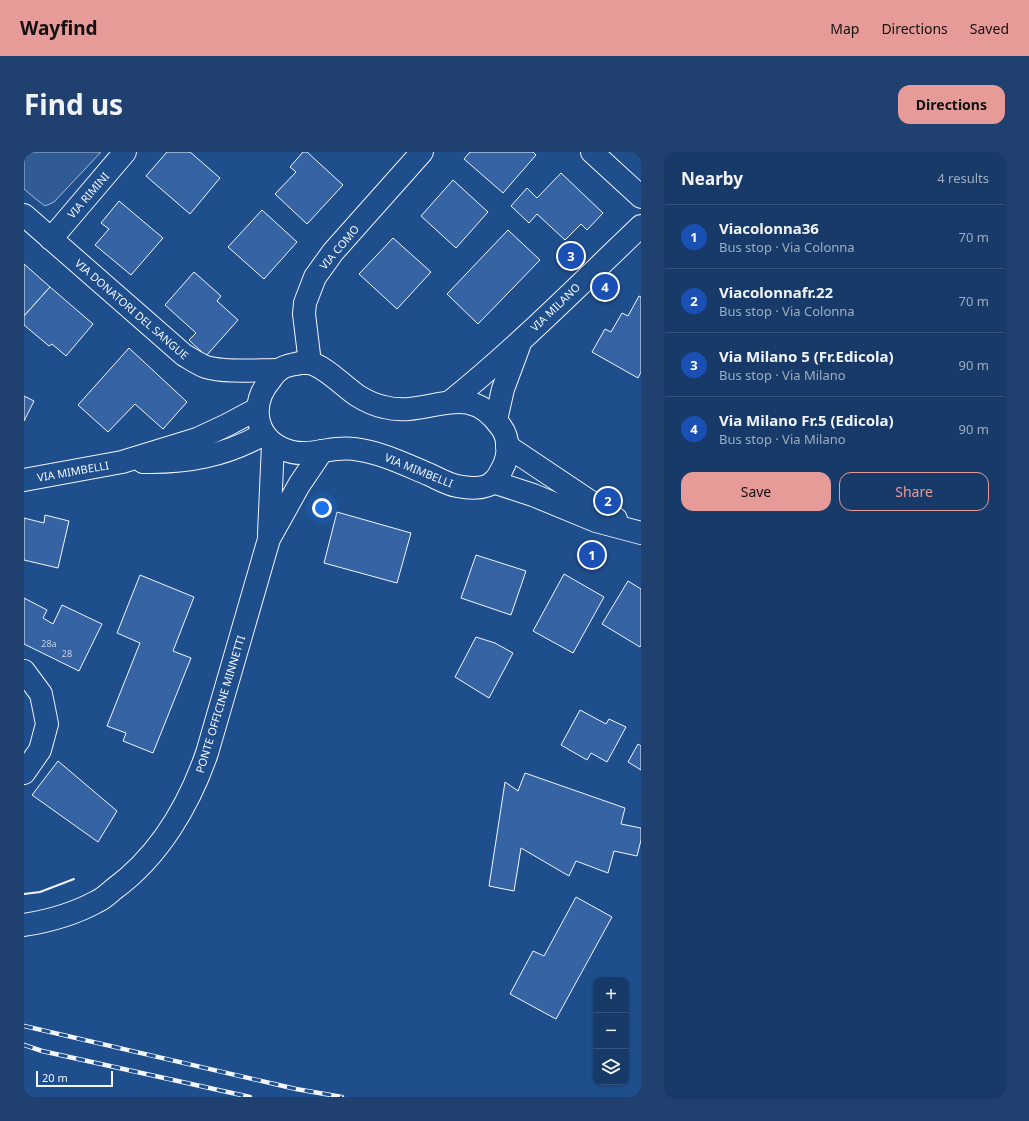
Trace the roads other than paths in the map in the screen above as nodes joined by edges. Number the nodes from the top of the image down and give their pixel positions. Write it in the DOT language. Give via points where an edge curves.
graph roads {
  1 [pos="125,152"];
  2 [pos="422,152"];
  3 [pos="592,152"];
  4 [pos="641,197"];
  5 [pos="24,215"];
  6 [pos="641,226"];
  7 [pos="51,239"];
  8 [pos="522,339"];
  9 [pos="310,363"];
  10 [pos="279,370"];
  11 [pos="452,401"];
  12 [pos="257,409"];
  13 [pos="496,420"];
  14 [pos="269,439"];
  15 [pos="507,446"];
  16 [pos="322,451"];
  17 [pos="122,462"];
  18 [pos="24,480"];
  19 [pos="493,482"];
  20 [pos="638,532"];
  21 [pos="269,539"];
  22 [pos="24,671"];
  23 [pos="24,773"];
  24 [pos="24,925"];
  1 -- 7 [label="main road, VIA RIMINI"];
  2 -- 9 [label="main road, VIA COMO" via="333,252 315,277 305,303 304,314"];
  3 -- 4 [label="main road"];
  5 -- 7 [label="main road, VIA DONATORI DEL SANGUE"];
  6 -- 8 [label="main road, VIA MILANO"];
  7 -- 10 [label="main road, VIA DONATORI DEL SANGUE" via="184,355 196,362 227,370"];
  8 -- 11 [label="main road, VIA MILANO"];
  8 -- 13 [label="main road" via="503,389"];
  9 -- 10 [label="main road" via="287,366"];
  9 -- 11 [label="main road" via="323,369 357,396 384,407 414,409"];
  10 -- 12 [label="main road" via="265,385"];
  11 -- 13 [label="main road" via="479,405"];
  12 -- 14 [label="main road" via="259,421"];
  12 -- 17 [label="main road" via="197,439"];
  13 -- 15 [label="main road" via="503,429"];
  14 -- 16 [label="main road, VIA MIMBELLI" via="283,449 300,454"];
  14 -- 17 [label="main road" via="196,460"];
  14 -- 21 [label="main road, PONTE OFFICINE MINNETTI"];
  15 -- 19 [label="main road" via="503,467"];
  15 -- 20 [label="main road"];
  16 -- 19 [label="main road, VIA MIMBELLI" via="352,448 368,451 455,486 478,487"];
  16 -- 21 [label="main road, PONTE OFFICINE MINNETTI" via="299,485"];
  17 -- 18 [label="main road, VIA MIMBELLI"];
  19 -- 20 [label="main road" via="533,495 596,521"];
  21 -- 24 [label="main road, PONTE OFFICINE MINNETTI" via="201,772 180,813 154,852 121,884 97,902 76,912"];
  22 -- 23 [label="main road" via="40,694 47,724 40,750"];
}
